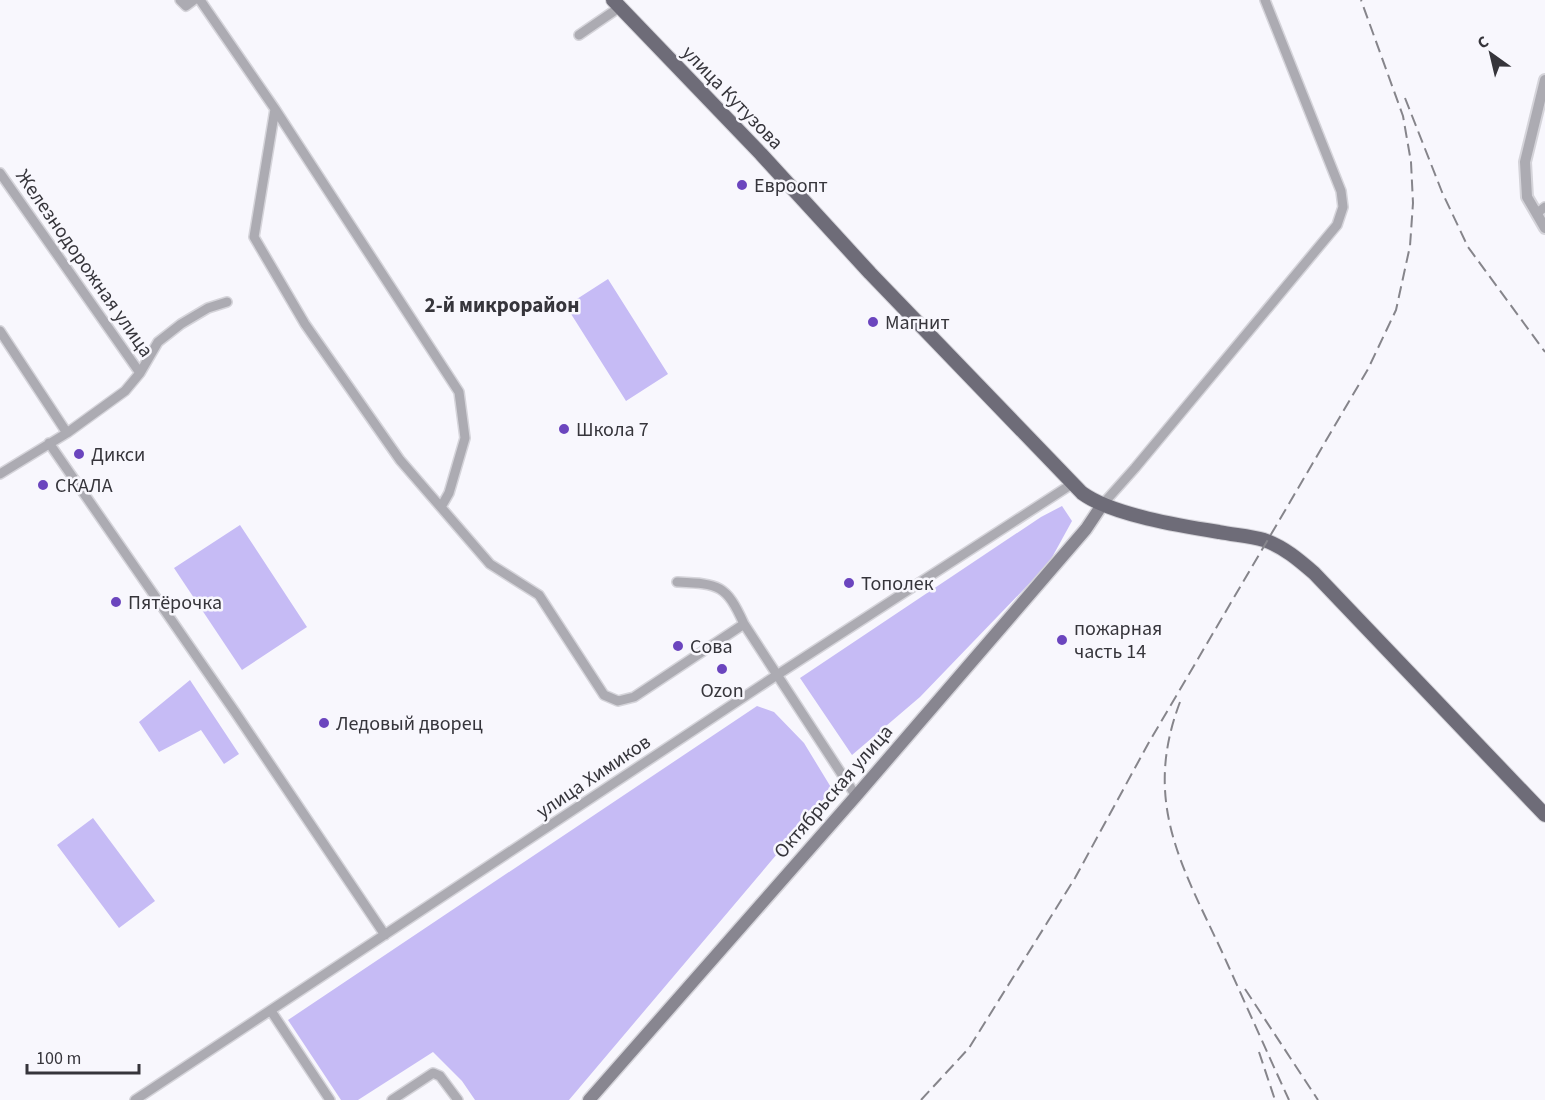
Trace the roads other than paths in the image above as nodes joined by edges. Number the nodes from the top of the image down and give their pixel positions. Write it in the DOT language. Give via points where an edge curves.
graph roads {
  1 [pos="180,0"];
  2 [pos="194,0"];
  3 [pos="200,0"];
  4 [pos="1265,0"];
  5 [pos="617,3"];
  6 [pos="579,35"];
  7 [pos="1545,80"];
  8 [pos="275,109"];
  9 [pos="0,173"];
  10 [pos="1541,210"];
  11 [pos="1545,228"];
  12 [pos="227,302"];
  13 [pos="0,331"];
  14 [pos="140,374"];
  15 [pos="67,433"];
  16 [pos="49,443"];
  17 [pos="0,474"];
  18 [pos="1072,484"];
  19 [pos="1102,505"];
  20 [pos="441,507"];
  21 [pos="677,582"];
  22 [pos="744,624"];
  23 [pos="777,675"];
  24 [pos="856,796"];
  25 [pos="1545,815"];
  26 [pos="385,935"];
  27 [pos="272,1011"];
  28 [pos="596,1097"];
  29 [pos="135,1100"];
  30 [pos="330,1100"];
  31 [pos="392,1100"];
  32 [pos="458,1100"];
  1 -- 2 [label="street" via="186,6"];
  3 -- 8 [label="street"];
  4 -- 19 [label="street" via="1341,191 1343,207 1337,225"];
  5 -- 6 [label="street"];
  5 -- 18 [label="main road, улица Кутузова"];
  7 -- 10 [label="street" via="1525,162 1527,197"];
  8 -- 20 [label="street" via="459,392 465,438"];
  8 -- 20 [label="street" via="254,237 305,324 400,460"];
  9 -- 14 [label="street, Железнодорожная улица"];
  10 -- 11 [label="street"];
  12 -- 14 [label="street" via="208,308 158,342"];
  13 -- 15 [label="street"];
  14 -- 15 [label="street" via="125,391"];
  15 -- 16 [label="street"];
  16 -- 17 [label="street"];
  16 -- 26 [label="street"];
  18 -- 19 [label="main road, улица Кутузова"];
  18 -- 23 [label="street, улица Химиков"];
  19 -- 24 [label="main road, Октябрьская улица" via="1086,529"];
  19 -- 25 [label="main road, улица Кутузова" via="1260,539 1292,554"];
  20 -- 22 [label="street" via="490,564 539,595 604,695 618,701 634,697"];
  21 -- 22 [label="street" via="708,584 725,591"];
  22 -- 23 [label="street"];
  23 -- 24 [label="street"];
  23 -- 26 [label="street, улица Химиков"];
  24 -- 28 [label="main road, Октябрьская улица"];
  26 -- 27 [label="street, улица Химиков"];
  27 -- 29 [label="street, улица Химиков"];
  27 -- 30 [label="street"];
  31 -- 32 [label="street" via="433,1073 440,1076"];
}
